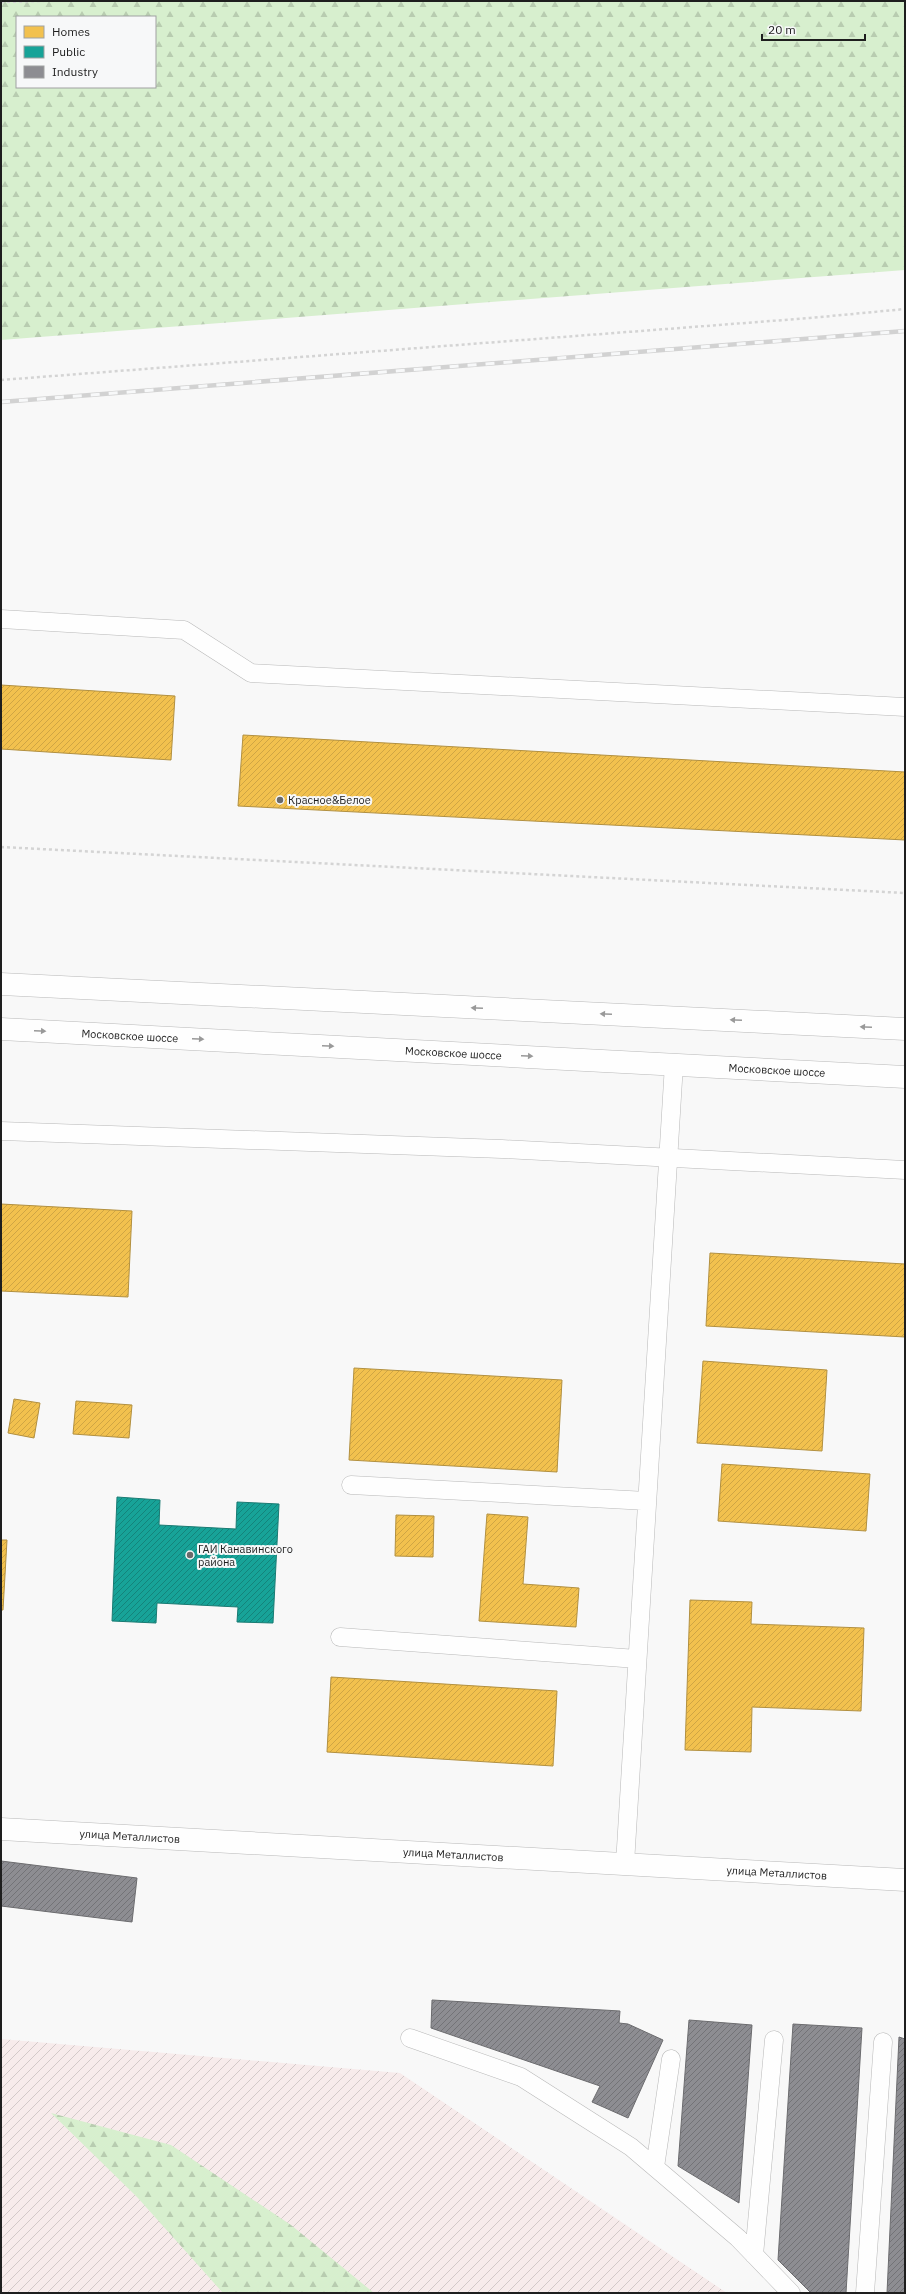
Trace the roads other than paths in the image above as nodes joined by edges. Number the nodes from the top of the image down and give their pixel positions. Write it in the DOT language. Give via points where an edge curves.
graph roads {
  1 [pos="1,619"];
  2 [pos="905,707"];
  3 [pos="1,984"];
  4 [pos="1,1029"];
  5 [pos="905,1029"];
  6 [pos="674,1064"];
  7 [pos="905,1077"];
  8 [pos="1,1131"];
  9 [pos="669,1158"];
  10 [pos="905,1170"];
  11 [pos="351,1485"];
  12 [pos="647,1501"];
  13 [pos="340,1637"];
  14 [pos="638,1659"];
  15 [pos="1,1830"];
  16 [pos="625,1864"];
  17 [pos="905,1880"];
  18 [pos="410,2038"];
  19 [pos="774,2040"];
  20 [pos="883,2042"];
  21 [pos="671,2059"];
  22 [pos="655,2167"];
  23 [pos="754,2255"];
  24 [pos="791,2293"];
  25 [pos="866,2293"];
  1 -- 2 [label="lane" via="184,630 251,672"];
  5 -- 3 [label="main road, one-way"];
  4 -- 6 [label="main road, Московское шоссе, one-way"];
  6 -- 7 [label="main road, Московское шоссе"];
  6 -- 9 [label="lane"];
  8 -- 9 [label="lane" via="502,1149"];
  9 -- 10 [label="lane"];
  9 -- 12 [label="lane"];
  11 -- 12 [label="lane"];
  12 -- 14 [label="lane"];
  13 -- 14 [label="lane"];
  14 -- 16 [label="lane"];
  15 -- 16 [label="main road, улица Металлистов"];
  16 -- 17 [label="main road, улица Металлистов"];
  18 -- 22 [label="lane" via="521,2077 631,2147"];
  19 -- 23 [label="lane"];
  20 -- 25 [label="lane"];
  21 -- 22 [label="lane"];
  22 -- 23 [label="lane" via="738,2238"];
  23 -- 24 [label="lane"];
}
